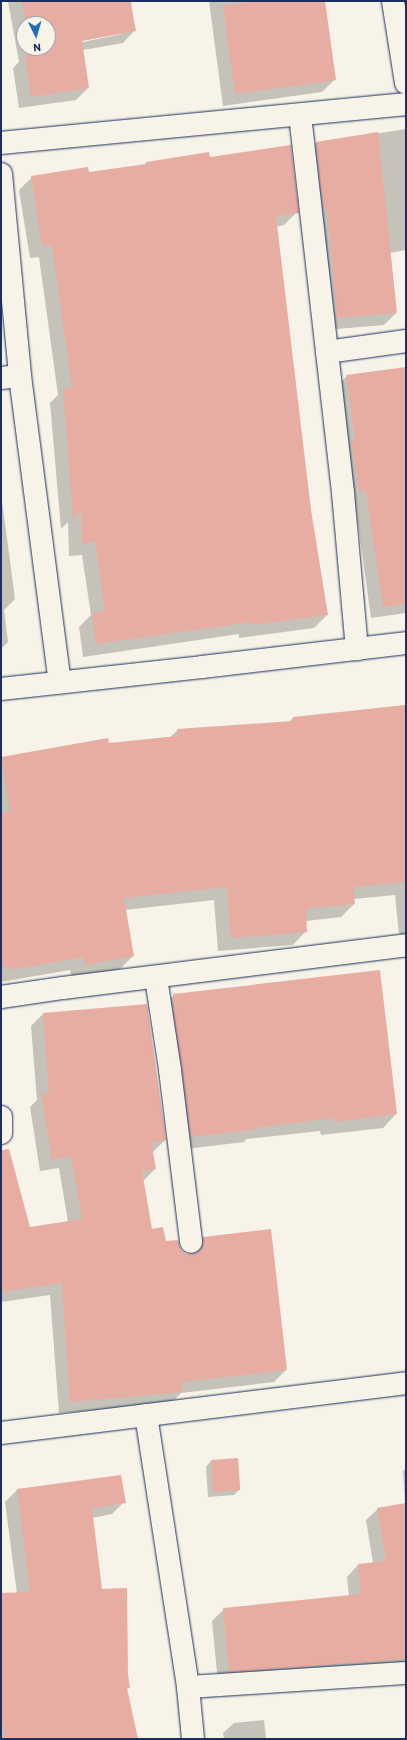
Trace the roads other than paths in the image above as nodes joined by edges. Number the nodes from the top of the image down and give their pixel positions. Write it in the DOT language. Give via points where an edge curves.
graph roads {
  1 [pos="394,1"];
  2 [pos="406,83"];
  3 [pos="406,104"];
  4 [pos="300,115"];
  5 [pos="1,143"];
  6 [pos="1,174"];
  7 [pos="406,341"];
  8 [pos="327,352"];
  9 [pos="10,377"];
  10 [pos="406,643"];
  11 [pos="357,649"];
  12 [pos="60,682"];
  13 [pos="1,689"];
  14 [pos="405,950"];
  15 [pos="156,978"];
  16 [pos="1,997"];
  17 [pos="1,1117"];
  18 [pos="1,1133"];
  19 [pos="191,1242"];
  20 [pos="406,1383"];
  21 [pos="146,1415"];
  22 [pos="1,1434"];
  23 [pos="406,1673"];
  24 [pos="188,1687"];
  25 [pos="193,1739"];
  1 -- 2 [label="street"];
  3 -- 4 [label="street"];
  4 -- 5 [label="street"];
  4 -- 8 [label="street"];
  6 -- 9 [label="street"];
  7 -- 8 [label="street"];
  8 -- 11 [label="street"];
  9 -- 12 [label="street"];
  10 -- 11 [label="street"];
  11 -- 12 [label="street"];
  12 -- 13 [label="street"];
  14 -- 15 [label="street"];
  15 -- 16 [label="street"];
  15 -- 19 [label="street"];
  17 -- 18 [label="street"];
  20 -- 21 [label="street"];
  21 -- 22 [label="street"];
  21 -- 24 [label="street"];
  23 -- 24 [label="street"];
  24 -- 25 [label="street"];
}
